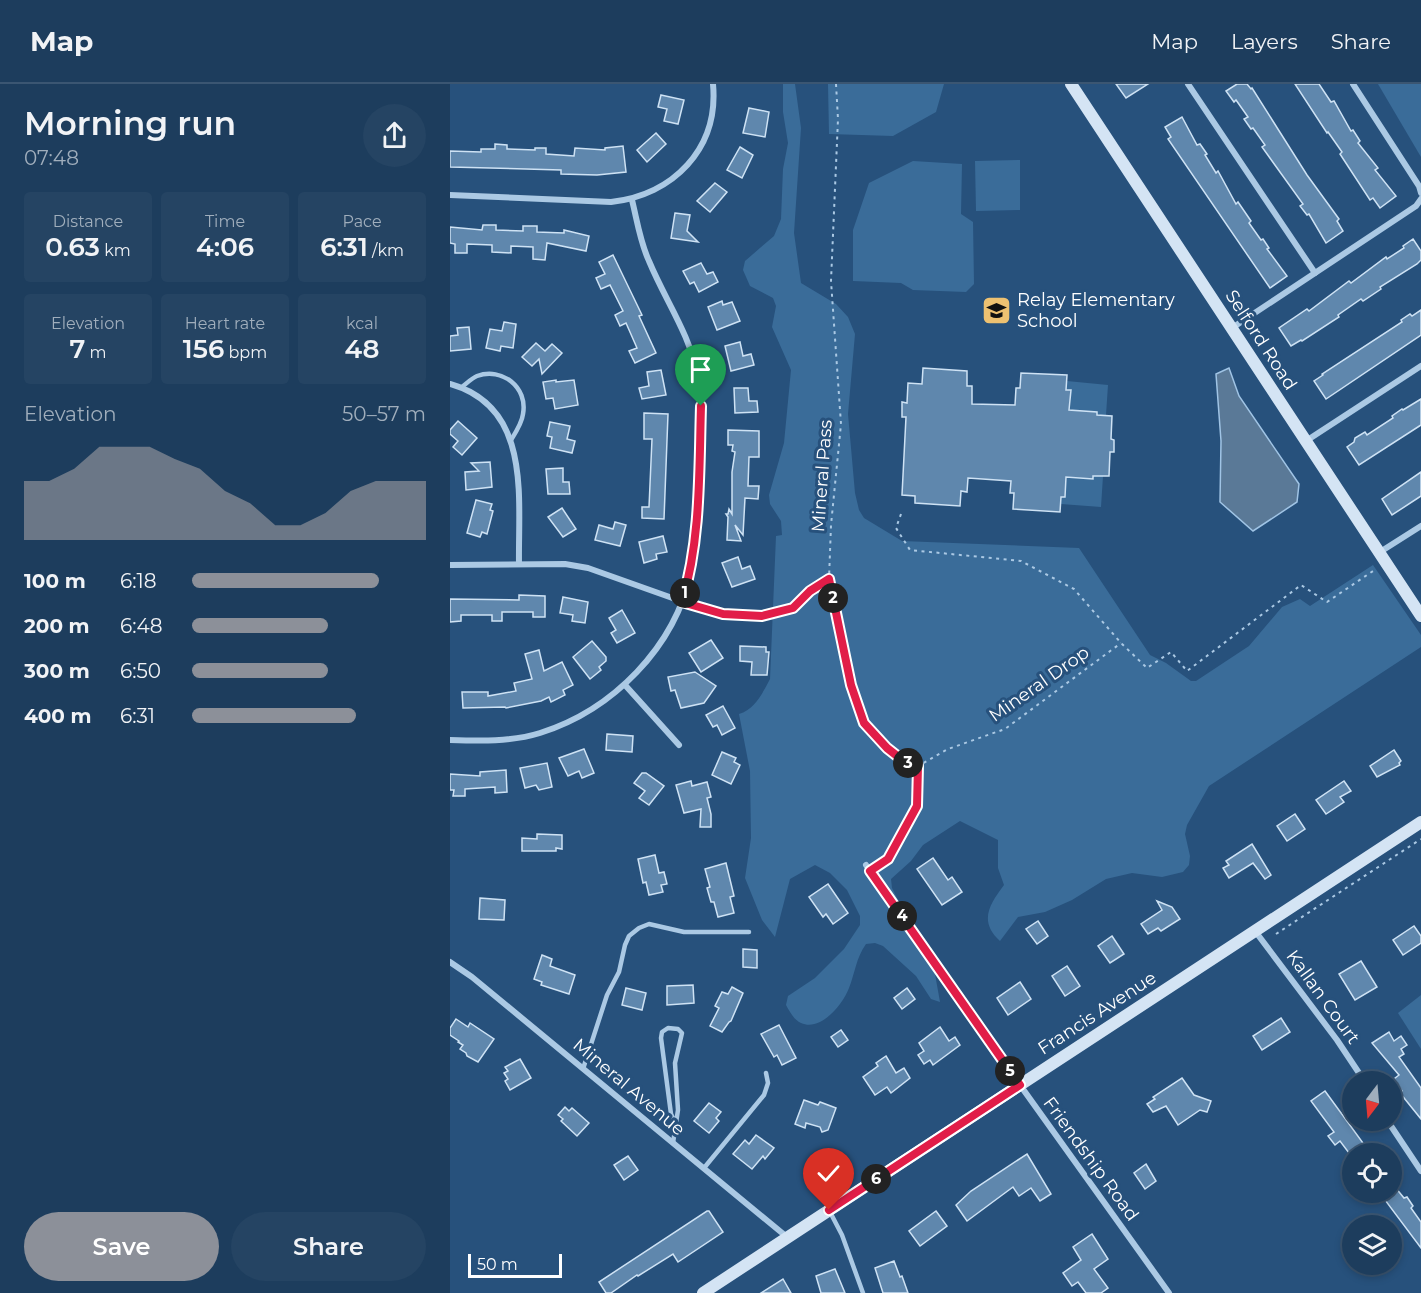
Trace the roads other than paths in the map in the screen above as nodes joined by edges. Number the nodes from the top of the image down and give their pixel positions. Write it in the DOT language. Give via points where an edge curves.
graph roads {
  1 [pos="713,84"];
  2 [pos="1071,84"];
  3 [pos="1188,84"];
  4 [pos="1353,84"];
  5 [pos="1421,193"];
  6 [pos="450,195"];
  7 [pos="1421,199"];
  8 [pos="632,200"];
  9 [pos="1315,273"];
  10 [pos="1232,329"];
  11 [pos="1421,366"];
  12 [pos="450,384"];
  13 [pos="462,387"];
  14 [pos="511,440"];
  15 [pos="1306,441"];
  16 [pos="1421,526"];
  17 [pos="1383,558"];
  18 [pos="519,564"];
  19 [pos="450,565"];
  20 [pos="682,602"];
  21 [pos="762,616"];
  22 [pos="1421,616"];
  23 [pos="625,685"];
  24 [pos="450,740"];
  25 [pos="679,745"];
  26 [pos="1421,822"];
  27 [pos="868,868"];
  28 [pos="1255,930"];
  29 [pos="748,932"];
  30 [pos="450,962"];
  31 [pos="583,1069"];
  32 [pos="1358,1071"];
  33 [pos="766,1073"];
  34 [pos="1020,1085"];
  35 [pos="676,1125"];
  36 [pos="1394,1131"];
  37 [pos="673,1143"];
  38 [pos="704,1168"];
  39 [pos="1421,1171"];
  40 [pos="829,1210"];
  41 [pos="787,1237"];
  42 [pos="703,1293"];
  43 [pos="863,1293"];
  44 [pos="1169,1293"];
  1 -- 8 [label="street" via="712,110 699,150 673,179"];
  2 -- 10 [label="street, Selford Road"];
  3 -- 9 [label="street"];
  4 -- 5 [label="street"];
  6 -- 8 [label="street" via="587,203"];
  7 -- 9 [label="street"];
  8 -- 20 [label="street" via="647,258 682,325 699,379 695,546"];
  9 -- 10 [label="street"];
  10 -- 15 [label="street, Selford Road"];
  11 -- 15 [label="street"];
  12 -- 13 [label="street"];
  13 -- 14 [label="street" via="493,409"];
  13 -- 14 [label="lane" via="485,374 517,385 524,414"];
  14 -- 18 [label="street" via="518,473"];
  15 -- 17 [label="street, Selford Road"];
  16 -- 17 [label="street"];
  17 -- 22 [label="street, Selford Road"];
  18 -- 19 [label="street"];
  18 -- 20 [label="street" via="588,568"];
  20 -- 21 [label="street" via="723,614"];
  20 -- 23 [label="street" via="646,664"];
  23 -- 24 [label="street" via="590,709 540,733 512,739"];
  23 -- 25 [label="street"];
  26 -- 28 [label="street, Francis Avenue"];
  27 -- 34 [label="street, Friendship Road"];
  28 -- 32 [label="street, Kallan Court"];
  28 -- 34 [label="street, Francis Avenue"];
  29 -- 31 [label="lane" via="684,932 649,924 639,927 625,945"];
  30 -- 31 [label="street, Mineral Avenue"];
  31 -- 37 [label="street, Mineral Avenue"];
  33 -- 38 [label="lane" via="764,1095"];
  34 -- 40 [label="street, Francis Avenue"];
  34 -- 44 [label="street, Friendship Road"];
  35 -- 35 [label="lane" via="675,1063 682,1033 668,1028 661,1038 671,1114"];
  35 -- 37 [label="lane"];
  36 -- 39 [label="street"];
  37 -- 38 [label="street, Mineral Avenue"];
  38 -- 41 [label="street, Mineral Avenue"];
  40 -- 41 [label="street, Francis Avenue"];
  40 -- 43 [label="lane"];
  41 -- 42 [label="street, Francis Avenue"];
}
